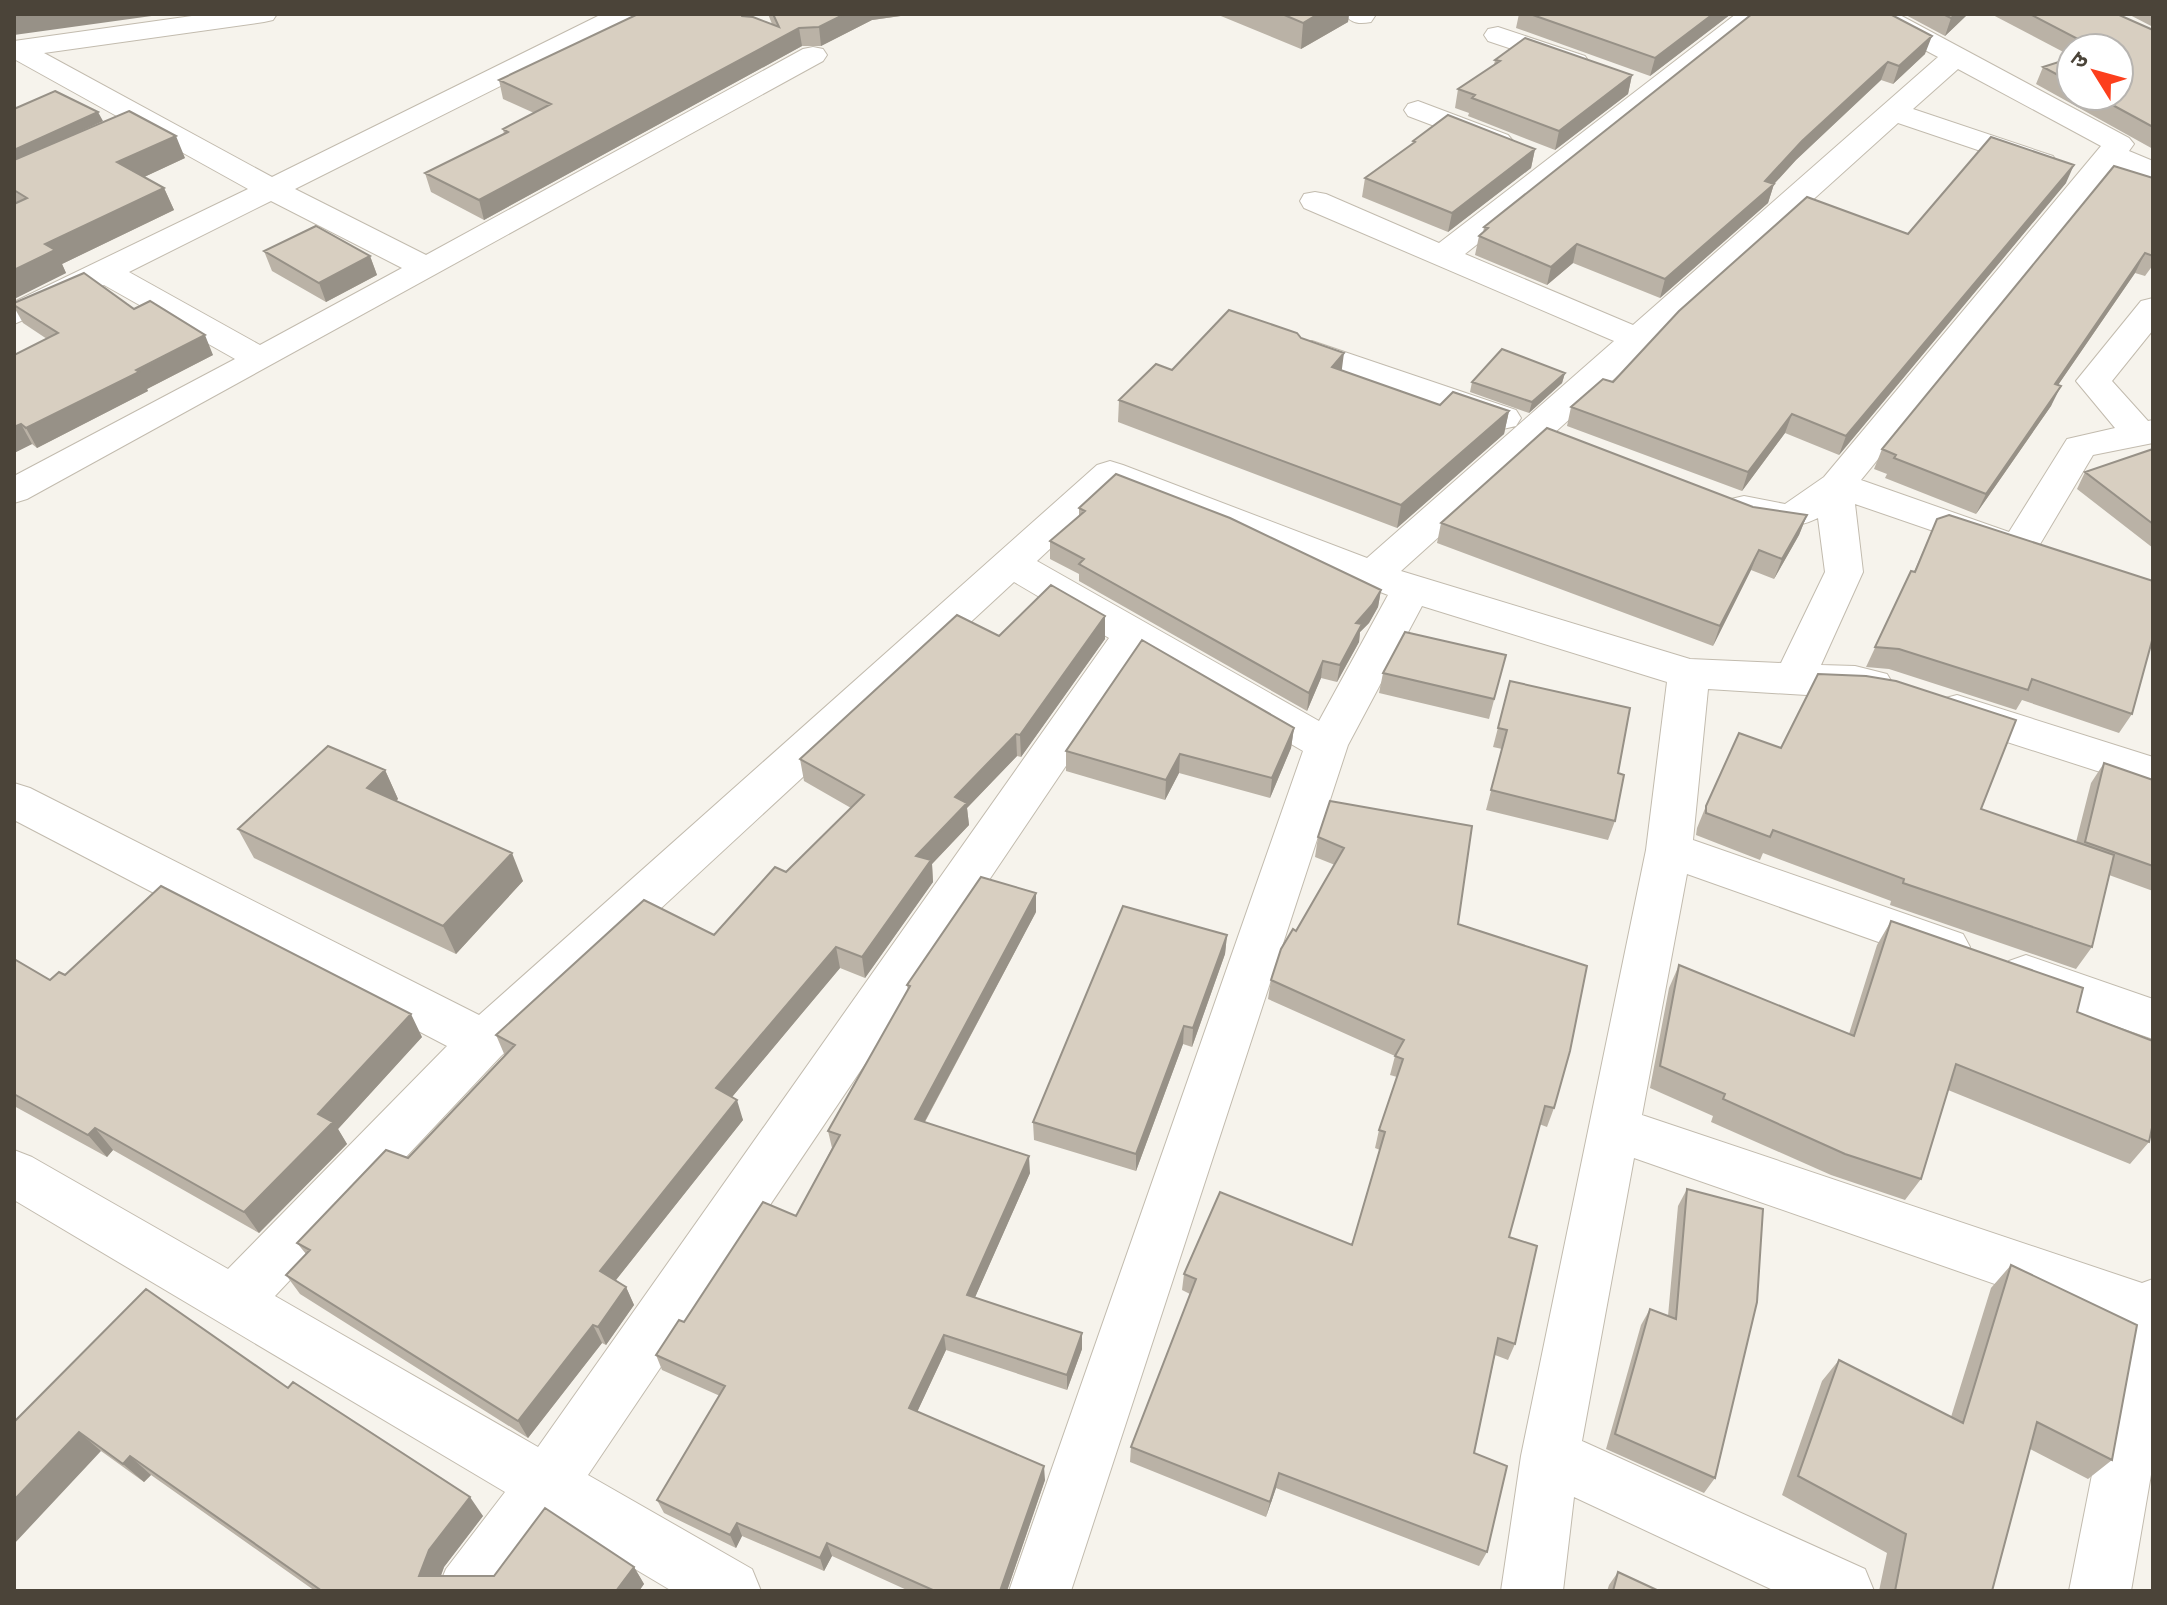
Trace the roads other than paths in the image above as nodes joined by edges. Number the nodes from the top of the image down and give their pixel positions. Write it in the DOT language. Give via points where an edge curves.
graph roads {
  1 [pos="264,14"];
  2 [pos="623,14"];
  3 [pos="1878,14"];
  4 [pos="1738,17"];
  5 [pos="1498,35"];
  6 [pos="15,49"];
  7 [pos="813,55"];
  8 [pos="1956,56"];
  9 [pos="1597,70"];
  10 [pos="1626,80"];
  11 [pos="1654,90"];
  12 [pos="1418,110"];
  13 [pos="1893,112"];
  14 [pos="138,120"];
  15 [pos="110,132"];
  16 [pos="1559,165"];
  17 [pos="2099,166"];
  18 [pos="2153,172"];
  19 [pos="268,190"];
  20 [pos="1315,201"];
  21 [pos="1442,256"];
  22 [pos="427,268"];
  23 [pos="105,272"];
  24 [pos="2153,308"];
  25 [pos="14,314"];
  26 [pos="1637,339"];
  27 [pos="1312,351"];
  28 [pos="260,359"];
  29 [pos="2147,433"];
  30 [pos="1551,436"];
  31 [pos="14,491"];
  32 [pos="1716,498"];
  33 [pos="1837,498"];
  34 [pos="1010,563"];
  35 [pos="1392,582"];
  36 [pos="1132,636"];
  37 [pos="1689,674"];
  38 [pos="1796,679"];
  39 [pos="1327,745"];
  40 [pos="2153,773"];
  41 [pos="14,800"];
  42 [pos="1669,850"];
  43 [pos="2153,1019"];
  44 [pos="484,1041"];
  45 [pos="1614,1128"];
  46 [pos="14,1173"];
  47 [pos="233,1301"];
  48 [pos="2152,1309"];
  49 [pos="1550,1456"];
  50 [pos="546,1486"];
  51 [pos="468,1591"];
  52 [pos="730,1591"];
  53 [pos="1040,1591"];
  54 [pos="1532,1591"];
  55 [pos="1843,1591"];
  56 [pos="2100,1591"];
  1 -- 6 [label="street"];
  2 -- 19 [label="street"];
  3 -- 8 [label="street"];
  4 -- 11 [label="street"];
  5 -- 9 [label="street"];
  6 -- 14 [label="street"];
  7 -- 22 [label="street"];
  8 -- 13 [label="street"];
  8 -- 17 [label="street" via="2119,144"];
  10 -- 11 [label="street"];
  11 -- 16 [label="street"];
  12 -- 16 [label="street"];
  13 -- 17 [label="street"];
  13 -- 26 [label="street"];
  14 -- 15 [label="street"];
  14 -- 19 [label="street"];
  16 -- 21 [label="street"];
  17 -- 18 [label="street"];
  17 -- 33 [label="street"];
  19 -- 22 [label="street"];
  19 -- 23 [label="street"];
  20 -- 21 [label="street"];
  21 -- 26 [label="street"];
  22 -- 28 [label="street"];
  23 -- 25 [label="street"];
  23 -- 28 [label="street"];
  24 -- 29 [label="street" via="2093,381"];
  26 -- 30 [label="street"];
  27 -- 30 [label="street"];
  28 -- 31 [label="street"];
  29 -- 33 [label="street" via="2080,447 2034,552 1908,509"];
  30 -- 35 [label="street"];
  32 -- 33 [label="street" via="1760,515 1787,518"];
  33 -- 38 [label="street" via="1844,572"];
  34 -- 35 [label="street" via="1110,473"];
  34 -- 36 [label="street"];
  34 -- 44 [label="street"];
  35 -- 37 [label="street"];
  35 -- 39 [label="street"];
  36 -- 39 [label="street"];
  36 -- 50 [label="street"];
  37 -- 38 [label="street"];
  37 -- 42 [label="street"];
  38 -- 40 [label="street" via="1855,681 1910,694"];
  39 -- 53 [label="street"];
  41 -- 44 [label="street"];
  42 -- 43 [label="street"];
  42 -- 45 [label="street"];
  44 -- 47 [label="street"];
  45 -- 48 [label="street"];
  45 -- 49 [label="street"];
  46 -- 47 [label="street"];
  47 -- 50 [label="street"];
  48 -- 56 [label="street"];
  49 -- 54 [label="street"];
  49 -- 55 [label="street"];
  50 -- 51 [label="street"];
  50 -- 52 [label="street"];
}
